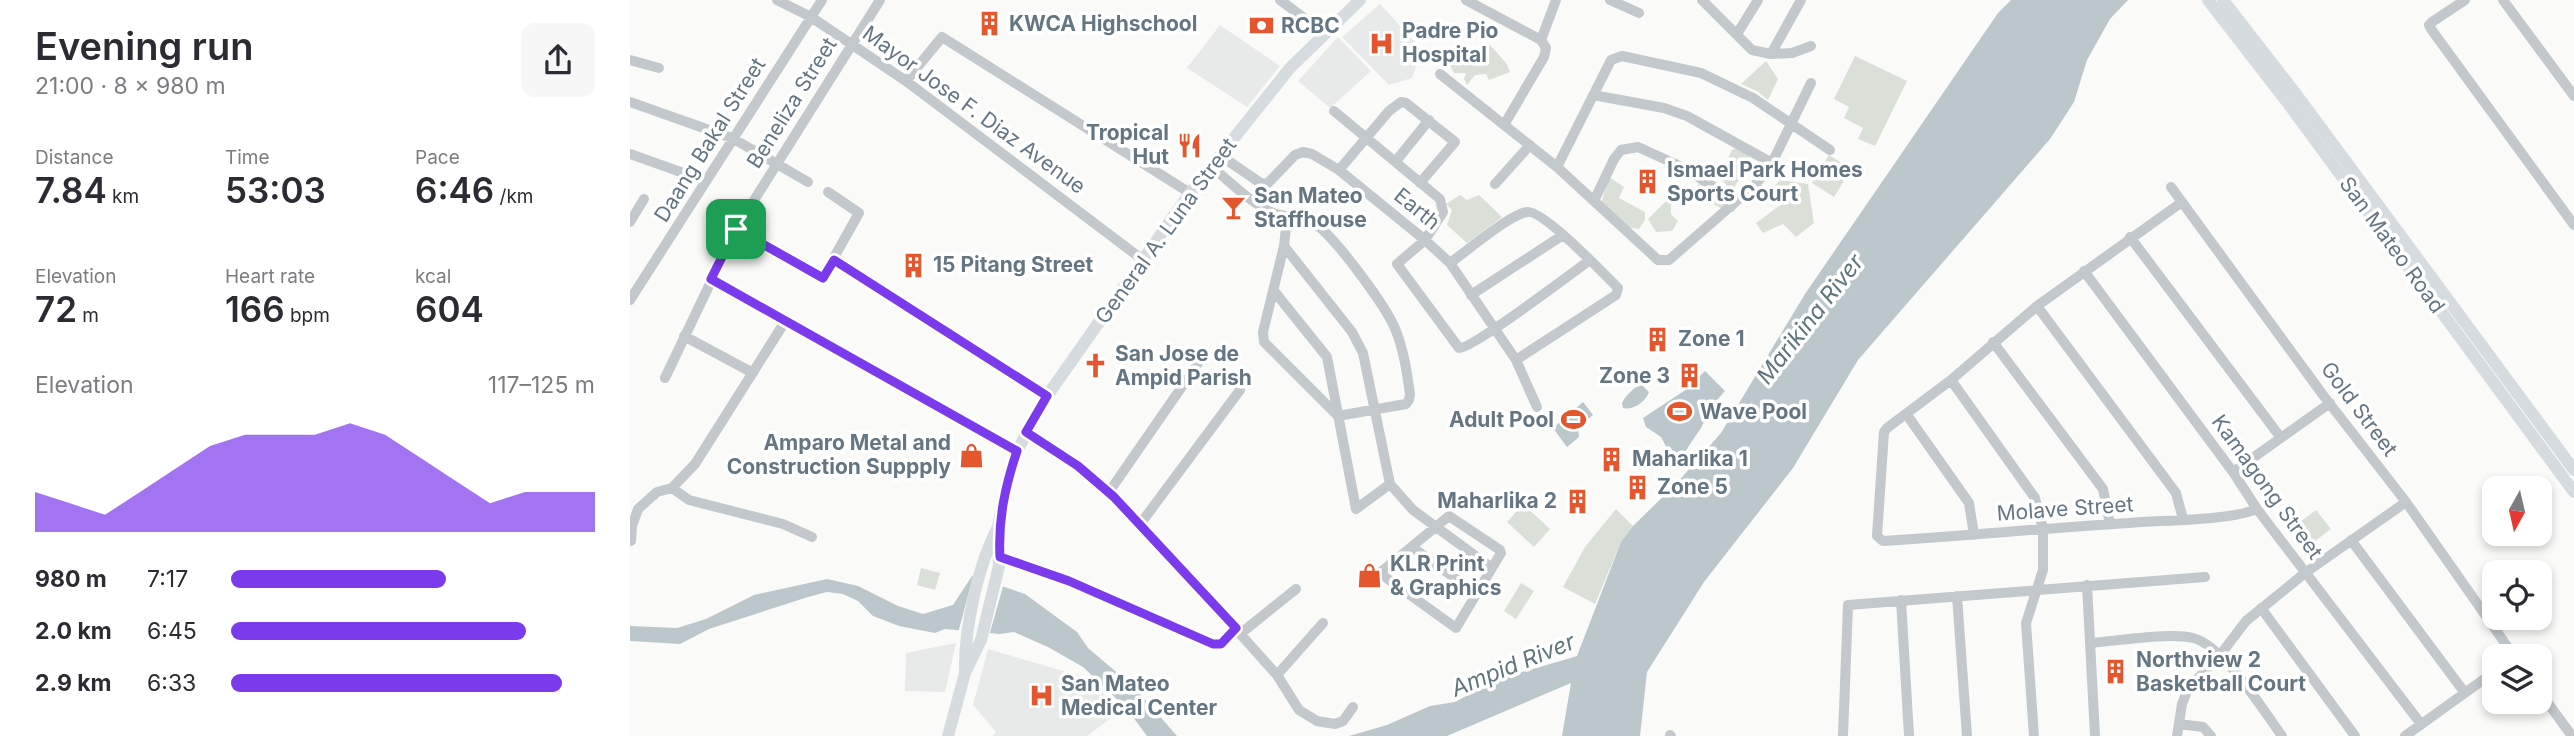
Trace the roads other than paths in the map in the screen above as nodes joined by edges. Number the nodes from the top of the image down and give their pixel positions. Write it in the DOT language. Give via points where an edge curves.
graph roads {
  1 [pos="777,0"];
  2 [pos="822,0"];
  3 [pos="880,0"];
  4 [pos="1280,0"];
  5 [pos="1360,0"];
  6 [pos="1467,0"];
  7 [pos="1556,0"];
  8 [pos="1610,0"];
  9 [pos="1758,0"];
  10 [pos="1801,0"];
  11 [pos="2208,0"];
  12 [pos="2223,0"];
  13 [pos="2465,0"];
  14 [pos="2503,0"];
  15 [pos="1705,2"];
  16 [pos="1639,13"];
  17 [pos="811,17"];
  18 [pos="2238,28"];
  19 [pos="1324,33"];
  20 [pos="1737,34"];
  21 [pos="1541,40"];
  22 [pos="852,43"];
  23 [pos="1811,46"];
  24 [pos="1771,54"];
  25 [pos="630,60"];
  26 [pos="659,68"];
  27 [pos="1440,74"];
  28 [pos="906,81"];
  29 [pos="1811,83"];
  30 [pos="1593,95"];
  31 [pos="2574,96"];
  32 [pos="2292,98"];
  33 [pos="630,102"];
  34 [pos="1334,111"];
  35 [pos="1429,120"];
  36 [pos="1789,124"];
  37 [pos="1504,125"];
  38 [pos="732,138"];
  39 [pos="1367,138"];
  40 [pos="1531,145"];
  41 [pos="1830,150"];
  42 [pos="630,154"];
  43 [pos="1220,156"];
  44 [pos="1396,161"];
  45 [pos="1772,163"];
  46 [pos="776,164"];
  47 [pos="1212,167"];
  48 [pos="1557,167"];
  49 [pos="1339,170"];
  50 [pos="706,181"];
  51 [pos="808,182"];
  52 [pos="1420,183"];
  53 [pos="1495,184"];
  54 [pos="2171,187"];
  55 [pos="828,192"];
  56 [pos="1190,192"];
  57 [pos="644,199"];
  58 [pos="1594,201"];
  59 [pos="1736,201"];
  60 [pos="2182,202"];
  61 [pos="634,209"];
  62 [pos="1287,218"];
  63 [pos="630,222"];
  64 [pos="2574,225"];
  65 [pos="736,229"];
  66 [pos="1563,235"];
  67 [pos="2130,237"];
  68 [pos="1425,240"];
  69 [pos="1284,246"];
  70 [pos="834,260"];
  71 [pos="1143,260"];
  72 [pos="1590,260"];
  73 [pos="1450,263"];
  74 [pos="2084,271"];
  75 [pos="711,279"];
  76 [pos="1274,291"];
  77 [pos="1471,295"];
  78 [pos="630,300"];
  79 [pos="2037,306"];
  80 [pos="786,320"];
  81 [pos="1493,329"];
  82 [pos="684,336"];
  83 [pos="1993,342"];
  84 [pos="1516,359"];
  85 [pos="1199,362"];
  86 [pos="753,373"];
  87 [pos="665,379"];
  88 [pos="1951,380"];
  89 [pos="1240,390"];
  90 [pos="1047,396"];
  91 [pos="2330,403"];
  92 [pos="1537,407"];
  93 [pos="1374,409"];
  94 [pos="1907,415"];
  95 [pos="1338,416"];
  96 [pos="1026,432"];
  97 [pos="2281,438"];
  98 [pos="1017,451"];
  99 [pos="2574,470"];
  100 [pos="2233,472"];
  101 [pos="1390,484"];
  102 [pos="672,488"];
  103 [pos="1109,492"];
  104 [pos="2574,492"];
  105 [pos="2406,502"];
  106 [pos="2257,509"];
  107 [pos="2183,519"];
  108 [pos="1141,523"];
  109 [pos="2110,524"];
  110 [pos="998,527"];
  111 [pos="1435,527"];
  112 [pos="2043,529"];
  113 [pos="1975,535"];
  114 [pos="813,537"];
  115 [pos="2351,540"];
  116 [pos="631,541"];
  117 [pos="1412,547"];
  118 [pos="999,562"];
  119 [pos="1492,569"];
  120 [pos="2305,573"];
  121 [pos="2205,577"];
  122 [pos="2087,585"];
  123 [pos="1296,589"];
  124 [pos="2037,590"];
  125 [pos="1477,594"];
  126 [pos="1957,596"];
  127 [pos="1901,600"];
  128 [pos="2261,608"];
  129 [pos="1323,623"];
  130 [pos="1238,631"];
  131 [pos="2091,643"];
  132 [pos="2506,644"];
  133 [pos="2221,654"];
  134 [pos="965,673"];
  135 [pos="1277,675"];
  136 [pos="2482,681"];
  137 [pos="2465,693"];
  138 [pos="1353,707"];
  139 [pos="2552,709"];
  140 [pos="2179,724"];
  141 [pos="2421,724"];
  142 [pos="948,736"];
  143 [pos="1843,736"];
  144 [pos="1909,736"];
  145 [pos="1967,736"];
  146 [pos="2034,736"];
  147 [pos="2095,736"];
  148 [pos="2177,736"];
  149 [pos="2211,736"];
  150 [pos="2282,736"];
  151 [pos="2355,736"];
  152 [pos="2405,736"];
  153 [pos="2572,736"];
  1 -- 17 [label="street, Mayor Jose F. Diaz Avenue"];
  2 -- 17 [label="street, Daang Bakal Street"];
  3 -- 22 [label="street, Beneliza Street"];
  4 -- 19 [label="street"];
  5 -- 19 [label="main road, General A. Luna Street"];
  6 -- 21 [label="street"];
  7 -- 21 [label="street"];
  8 -- 16 [label="street"];
  9 -- 20 [label="street"];
  10 -- 24 [label="street"];
  11 -- 18 [label="main road, San Mateo Road"];
  12 -- 18 [label="main road, San Mateo Road"];
  13 -- 64 [label="street" via="2429,25"];
  14 -- 31 [label="street"];
  15 -- 20 [label="street"];
  17 -- 22 [label="street, Mayor Jose F. Diaz Avenue"];
  17 -- 38 [label="street, Daang Bakal Street"];
  18 -- 32 [label="main road, San Mateo Road"];
  19 -- 43 [label="main road, General A. Luna Street" via="1276,84"];
  20 -- 24 [label="street" via="1752,50"];
  21 -- 37 [label="street" via="1546,48 1544,57"];
  22 -- 28 [label="street, Mayor Jose F. Diaz Avenue"];
  22 -- 46 [label="street, Beneliza Street"];
  23 -- 24 [label="street"];
  25 -- 26 [label="street"];
  27 -- 37 [label="street"];
  28 -- 56 [label="street" via="942,37"];
  28 -- 71 [label="street, Mayor Jose F. Diaz Avenue"];
  29 -- 36 [label="street"];
  30 -- 36 [label="street" via="1611,60 1622,55 1701,73 1754,98"];
  30 -- 45 [label="street" via="1687,116"];
  30 -- 48 [label="street"];
  32 -- 99 [label="main road, San Mateo Road"];
  32 -- 104 [label="main road, San Mateo Road"];
  33 -- 38 [label="street"];
  34 -- 39 [label="street"];
  35 -- 39 [label="street" via="1401,102"];
  35 -- 44 [label="street"];
  35 -- 52 [label="street" via="1455,142"];
  36 -- 41 [label="street"];
  36 -- 45 [label="street"];
  37 -- 40 [label="street"];
  38 -- 46 [label="street"];
  38 -- 50 [label="street, Daang Bakal Street"];
  39 -- 44 [label="street"];
  39 -- 49 [label="street"];
  40 -- 48 [label="street"];
  40 -- 53 [label="street"];
  42 -- 50 [label="street"];
  43 -- 47 [label="main road, General A. Luna Street"];
  43 -- 49 [label="street, Earth" via="1262,184 1303,152"];
  44 -- 52 [label="street"];
  45 -- 59 [label="street"];
  46 -- 51 [label="street"];
  46 -- 65 [label="street, Beneliza Street"];
  47 -- 56 [label="main road, General A. Luna Street"];
  47 -- 62 [label="street" via="1270,212"];
  48 -- 58 [label="street"];
  49 -- 68 [label="street, Earth"];
  50 -- 78 [label="street, Daang Bakal Street"];
  52 -- 68 [label="street" via="1443,205"];
  54 -- 60 [label="street, Gold Street"];
  55 -- 70 [label="street" via="859,214"];
  56 -- 71 [label="main road, General A. Luna Street"];
  57 -- 61 [label="street"];
  58 -- 59 [label="street" via="1621,150 1638,148 1684,168"];
  58 -- 59 [label="street" via="1663,262"];
  60 -- 67 [label="street"];
  60 -- 91 [label="street, Gold Street"];
  61 -- 63 [label="street"];
  62 -- 69 [label="street"];
  62 -- 93 [label="street" via="1317,225 1362,278 1396,330 1409,400"];
  65 -- 70 [label="street" via="823,278"];
  65 -- 75 [label="street, Beneliza Street"];
  66 -- 72 [label="street"];
  66 -- 73 [label="street" via="1528,211"];
  66 -- 77 [label="street"];
  67 -- 74 [label="street"];
  67 -- 97 [label="street"];
  68 -- 73 [label="street, Earth"];
  68 -- 81 [label="street" via="1397,264 1427,307 1460,348"];
  69 -- 76 [label="street"];
  69 -- 93 [label="street" via="1352,332 1363,353"];
  70 -- 90 [label="street"];
  71 -- 90 [label="main road, General A. Luna Street"];
  72 -- 81 [label="street"];
  72 -- 84 [label="street" via="1618,288 1616,295"];
  73 -- 77 [label="street, Earth"];
  74 -- 79 [label="street"];
  74 -- 100 [label="street, Kamagong Street"];
  75 -- 80 [label="street"];
  75 -- 82 [label="street, Beneliza Street"];
  76 -- 95 [label="street" via="1327,357"];
  76 -- 95 [label="street" via="1264,342"];
  77 -- 81 [label="street, Earth"];
  79 -- 83 [label="street"];
  79 -- 107 [label="street" via="2176,493"];
  80 -- 86 [label="street"];
  80 -- 98 [label="street"];
  81 -- 84 [label="street, Earth"];
  82 -- 86 [label="street"];
  82 -- 87 [label="street, Beneliza Street"];
  83 -- 88 [label="street"];
  83 -- 109 [label="street" via="2103,489"];
  84 -- 92 [label="street, Earth"];
  85 -- 103 [label="street"];
  86 -- 102 [label="street" via="695,464"];
  88 -- 94 [label="street"];
  88 -- 112 [label="street" via="2035,498"];
  89 -- 108 [label="street"];
  90 -- 96 [label="main road, General A. Luna Street"];
  91 -- 97 [label="street"];
  91 -- 105 [label="street, Gold Street"];
  93 -- 95 [label="street"];
  93 -- 101 [label="street"];
  94 -- 113 [label="street" via="1969,503"];
  94 -- 113 [label="street, Molave Street" via="1884,432 1877,536 1883,541"];
  95 -- 101 [label="street" via="1356,509"];
  96 -- 98 [label="main road, General A. Luna Street"];
  96 -- 103 [label="street"];
  97 -- 100 [label="street"];
  98 -- 110 [label="main road, General A. Luna Street"];
  100 -- 106 [label="street, Kamagong Street"];
  101 -- 111 [label="street"];
  102 -- 114 [label="street" via="689,500 783,524"];
  102 -- 116 [label="street" via="657,492 638,509"];
  103 -- 108 [label="street"];
  105 -- 115 [label="street"];
  105 -- 132 [label="street, Gold Street"];
  106 -- 107 [label="street, Molave Street"];
  106 -- 120 [label="street, Kamagong Street"];
  107 -- 109 [label="street, Molave Street"];
  108 -- 130 [label="street"];
  109 -- 112 [label="street, Molave Street"];
  110 -- 118 [label="main road, General A. Luna Street"];
  110 -- 134 [label="main road, General A. Luna Street" via="989,545 966,635"];
  111 -- 117 [label="street"];
  111 -- 119 [label="street"];
  111 -- 119 [label="street" via="1452,516 1500,550"];
  112 -- 113 [label="street, Molave Street"];
  112 -- 124 [label="street" via="2043,570"];
  115 -- 120 [label="street"];
  115 -- 137 [label="street"];
  117 -- 125 [label="street"];
  117 -- 125 [label="street" via="1382,571 1382,576 1454,628"];
  118 -- 130 [label="street" via="1069,581 1213,644 1221,644"];
  118 -- 134 [label="main road, General A. Luna Street" via="981,640"];
  119 -- 125 [label="street"];
  120 -- 128 [label="street"];
  120 -- 141 [label="street, Kamagong Street"];
  121 -- 122 [label="street"];
  122 -- 124 [label="street"];
  122 -- 131 [label="street"];
  123 -- 130 [label="street"];
  124 -- 126 [label="street"];
  124 -- 146 [label="street" via="2026,623"];
  126 -- 127 [label="street"];
  126 -- 145 [label="street"];
  127 -- 143 [label="street" via="1853,603 1846,608"];
  127 -- 144 [label="street"];
  128 -- 133 [label="street"];
  128 -- 151 [label="street"];
  129 -- 135 [label="street"];
  130 -- 135 [label="street"];
  131 -- 133 [label="street" via="2191,637"];
  131 -- 147 [label="street"];
  133 -- 140 [label="street" via="2188,689"];
  133 -- 150 [label="street"];
  134 -- 142 [label="main road, General A. Luna Street"];
  135 -- 138 [label="street" via="1299,710 1317,721 1343,721"];
  136 -- 137 [label="street"];
  137 -- 141 [label="street"];
  139 -- 153 [label="street"];
  140 -- 148 [label="street"];
  140 -- 149 [label="street" via="2203,727"];
  141 -- 152 [label="street"];
}
